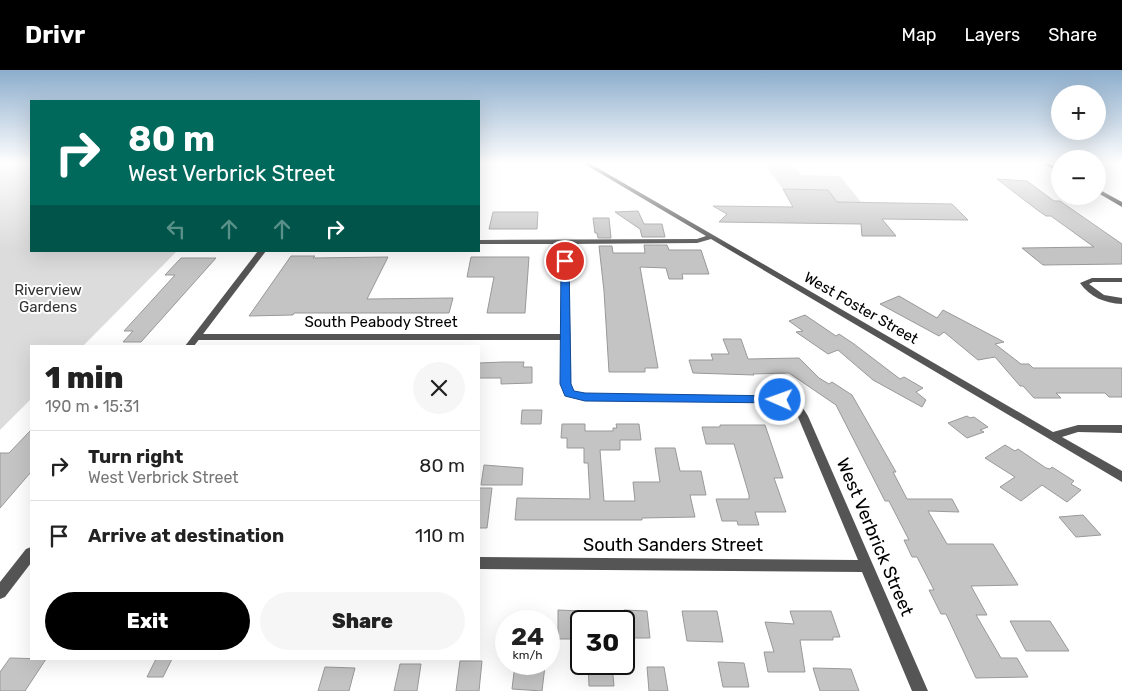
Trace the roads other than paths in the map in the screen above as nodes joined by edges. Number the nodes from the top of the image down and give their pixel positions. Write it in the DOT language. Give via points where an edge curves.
graph roads {
  1 [pos="636,192"];
  2 [pos="1106,196"];
  3 [pos="1122,206"];
  4 [pos="712,237"];
  5 [pos="480,242"];
  6 [pos="565,242"];
  7 [pos="261,252"];
  8 [pos="1122,280"];
  9 [pos="1122,301"];
  10 [pos="197,337"];
  11 [pos="565,337"];
  12 [pos="190,345"];
  13 [pos="1122,429"];
  14 [pos="1054,436"];
  15 [pos="1122,477"];
  16 [pos="30,557"];
  17 [pos="480,562"];
  18 [pos="866,566"];
  19 [pos="0,593"];
  20 [pos="920,691"];
  1 -- 4 [label="street, West Foster Street"];
  2 -- 3 [label="main road"];
  4 -- 6 [label="street" via="697,241"];
  4 -- 14 [label="street, West Foster Street"];
  5 -- 6 [label="street"];
  6 -- 11 [label="street"];
  7 -- 10 [label="street"];
  8 -- 9 [label="street" via="1084,283 1104,299"];
  10 -- 11 [label="street, South Peabody Street"];
  10 -- 12 [label="street"];
  11 -- 18 [label="street, West Verbrick Street" via="566,384 570,394 585,397 770,400 789,403 796,408 803,416"];
  13 -- 14 [label="street" via="1074,428"];
  14 -- 15 [label="street, West Foster Street"];
  16 -- 19 [label="street"];
  17 -- 18 [label="street, South Sanders Street"];
  18 -- 20 [label="street, West Verbrick Street"];
}
